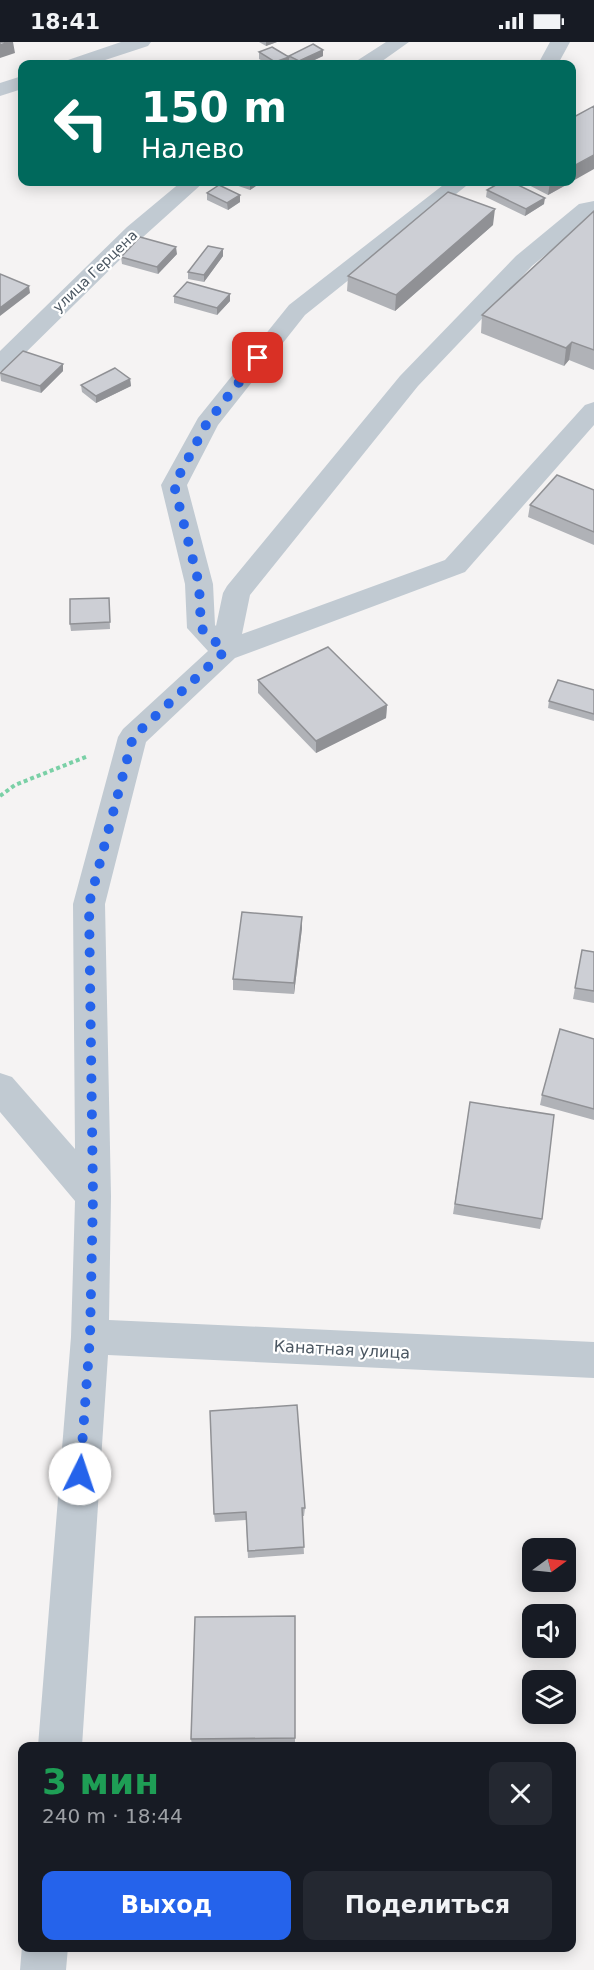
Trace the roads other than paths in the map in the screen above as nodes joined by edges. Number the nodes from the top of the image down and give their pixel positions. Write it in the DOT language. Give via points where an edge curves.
graph roads {
  1 [pos="141,42"];
  2 [pos="560,42"];
  3 [pos="388,46"];
  4 [pos="87,60"];
  5 [pos="370,60"];
  6 [pos="550,60"];
  7 [pos="18,83"];
  8 [pos="0,90"];
  9 [pos="188,186"];
  10 [pos="455,186"];
  11 [pos="594,207"];
  12 [pos="0,364"];
  13 [pos="594,410"];
  14 [pos="225,651"];
  15 [pos="0,1088"];
  16 [pos="93,1196"];
  17 [pos="90,1337"];
  18 [pos="594,1360"];
  19 [pos="60,1742"];
  20 [pos="45,1952"];
  21 [pos="43,1970"];
  1 -- 4 [label="street"];
  2 -- 6 [label="street"];
  3 -- 5 [label="street"];
  7 -- 8 [label="street"];
  9 -- 12 [label="street, улица Герцена" via="135,232"];
  10 -- 14 [label="street" via="297,310 207,423 174,485 199,584 201,628"];
  11 -- 14 [label="street" via="524,261 409,381 237,594"];
  13 -- 14 [label="street" via="455,566"];
  14 -- 16 [label="street" via="133,737 89,904"];
  15 -- 16 [label="street"];
  16 -- 17 [label="street"];
  17 -- 18 [label="street, Канатная улица"];
  17 -- 19 [label="street"];
  20 -- 21 [label="street"];
}
